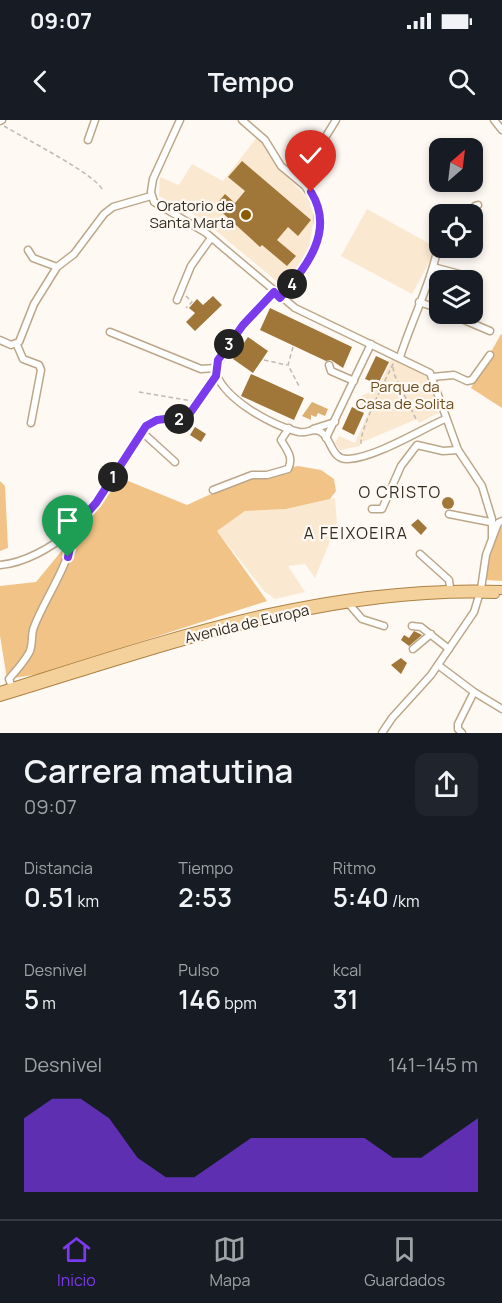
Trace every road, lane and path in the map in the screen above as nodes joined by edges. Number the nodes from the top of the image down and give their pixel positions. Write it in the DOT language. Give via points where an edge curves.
graph roads {
  1 [pos="1,120"];
  2 [pos="95,120"];
  3 [pos="180,120"];
  4 [pos="242,120"];
  5 [pos="336,120"];
  6 [pos="494,120"];
  7 [pos="502,130"];
  8 [pos="88,140"];
  9 [pos="298,180"];
  10 [pos="103,191"];
  11 [pos="151,196"];
  12 [pos="211,238"];
  13 [pos="28,250"];
  14 [pos="435,258"];
  15 [pos="57,267"];
  16 [pos="433,267"];
  17 [pos="444,270"];
  18 [pos="180,291"];
  19 [pos="274,292"];
  20 [pos="280,298"];
  21 [pos="177,300"];
  22 [pos="419,302"];
  23 [pos="429,305"];
  24 [pos="186,308"];
  25 [pos="474,324"];
  26 [pos="490,331"];
  27 [pos="110,332"];
  28 [pos="0,340"];
  29 [pos="371,344"];
  30 [pos="17,345"];
  31 [pos="293,347"];
  32 [pos="490,355"];
  33 [pos="397,358"];
  34 [pos="264,360"];
  35 [pos="329,365"];
  36 [pos="392,365"];
  37 [pos="288,366"];
  38 [pos="215,368"];
  39 [pos="216,376"];
  40 [pos="432,376"];
  41 [pos="354,381"];
  42 [pos="300,388"];
  43 [pos="139,392"];
  44 [pos="376,400"];
  45 [pos="199,403"];
  46 [pos="410,407"];
  47 [pos="446,418"];
  48 [pos="417,421"];
  49 [pos="335,422"];
  50 [pos="30,423"];
  51 [pos="289,428"];
  52 [pos="313,429"];
  53 [pos="142,432"];
  54 [pos="325,435"];
  55 [pos="361,444"];
  56 [pos="458,450"];
  57 [pos="175,462"];
  58 [pos="213,490"];
  59 [pos="372,509"];
  60 [pos="449,514"];
  61 [pos="491,520"];
  62 [pos="500,522"];
  63 [pos="70,532"];
  64 [pos="492,537"];
  65 [pos="420,554"];
  66 [pos="0,565"];
  67 [pos="450,588"];
  68 [pos="502,590"];
  69 [pos="481,591"];
  70 [pos="502,595"];
  71 [pos="349,604"];
  72 [pos="384,626"];
  73 [pos="412,626"];
  74 [pos="431,634"];
  75 [pos="449,648"];
  76 [pos="413,650"];
  77 [pos="438,665"];
  78 [pos="12,687"];
  79 [pos="0,690"];
  80 [pos="474,692"];
  81 [pos="0,697"];
  82 [pos="502,708"];
  83 [pos="382,733"];
  84 [pos="462,733"];
  1 -- 10 [label="path" via="5,127 97,182"];
  2 -- 8 [label="street"];
  3 -- 11 [label="street" via="156,171"];
  4 -- 9 [label="street" via="265,140 281,166"];
  5 -- 9 [label="street"];
  6 -- 7 [label="street"];
  9 -- 20 [label="street" via="317,204 319,234 309,261"];
  11 -- 12 [label="street" via="160,206"];
  11 -- 15 [label="street" via="104,213 74,254"];
  12 -- 18 [label="street" via="191,266"];
  12 -- 19 [label="street"];
  13 -- 15 [label="street" via="33,258"];
  14 -- 16 [label="street"];
  15 -- 30 [label="street" via="34,304"];
  16 -- 17 [label="street"];
  16 -- 22 [label="street"];
  18 -- 21 [label="street"];
  18 -- 24 [label="path" via="192,302"];
  19 -- 20 [label="street"];
  19 -- 38 [label="street" via="243,325"];
  20 -- 29 [label="street"];
  22 -- 23 [label="street"];
  22 -- 33 [label="street"];
  25 -- 26 [label="street"];
  27 -- 38 [label="street" via="201,369"];
  28 -- 30 [label="street"];
  29 -- 33 [label="street"];
  29 -- 41 [label="street"];
  30 -- 50 [label="street" via="23,359 39,365 41,370"];
  31 -- 37 [label="path"];
  32 -- 40 [label="street" via="472,380 454,375"];
  33 -- 36 [label="path"];
  33 -- 40 [label="street"];
  34 -- 37 [label="path"];
  35 -- 41 [label="street" via="331,371"];
  36 -- 44 [label="path"];
  36 -- 46 [label="path"];
  37 -- 42 [label="path"];
  38 -- 39 [label="street"];
  39 -- 45 [label="street"];
  39 -- 51 [label="street" via="240,404"];
  40 -- 47 [label="street"];
  41 -- 49 [label="street"];
  43 -- 45 [label="path"];
  44 -- 46 [label="path"];
  44 -- 55 [label="path" via="360,437"];
  45 -- 53 [label="street" via="188,416 157,420"];
  46 -- 48 [label="path"];
  47 -- 54 [label="street" via="351,458 336,454"];
  47 -- 56 [label="street"];
  49 -- 52 [label="street"];
  49 -- 54 [label="street"];
  51 -- 52 [label="street" via="299,432"];
  51 -- 58 [label="street" via="281,440 290,456 288,469 252,475"];
  52 -- 54 [label="street"];
  53 -- 57 [label="street"];
  53 -- 63 [label="street" via="96,503"];
  56 -- 59 [label="street" via="443,452 417,445 401,466 382,509"];
  56 -- 61 [label="street" via="479,480"];
  60 -- 61 [label="street"];
  61 -- 62 [label="street"];
  61 -- 64 [label="street"];
  62 -- 64 [label="street"];
  63 -- 66 [label="street" via="53,546"];
  63 -- 78 [label="street" via="68,557 33,630 29,652 9,679"];
  64 -- 69 [label="street" via="484,560"];
  65 -- 67 [label="street" via="449,580"];
  67 -- 69 [label="main road, Avenida de Europa"];
  67 -- 78 [label="main road, Avenida de Europa" via="347,597 262,612 181,633"];
  68 -- 69 [label="main road, Avenida de Europa"];
  69 -- 70 [label="main road, Avenida de Europa"];
  69 -- 71 [label="main road, Avenida de Europa"];
  69 -- 75 [label="street" via="474,612"];
  71 -- 72 [label="street" via="362,619"];
  71 -- 81 [label="main road, Avenida de Europa" via="233,625"];
  73 -- 74 [label="street"];
  74 -- 75 [label="street"];
  74 -- 76 [label="street"];
  75 -- 77 [label="street"];
  77 -- 80 [label="street"];
  77 -- 83 [label="street"];
  78 -- 79 [label="main road, Avenida de Europa"];
  80 -- 82 [label="street"];
  80 -- 84 [label="street" via="458,724"];
}
